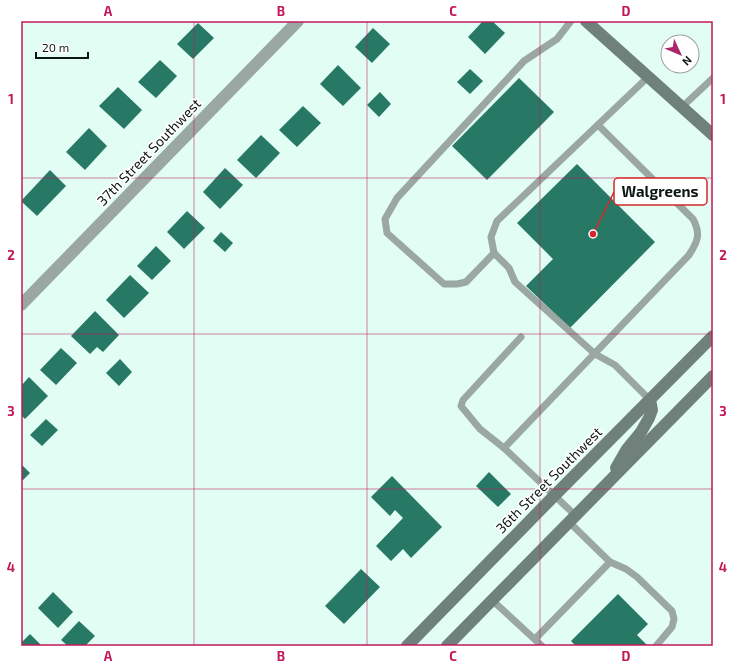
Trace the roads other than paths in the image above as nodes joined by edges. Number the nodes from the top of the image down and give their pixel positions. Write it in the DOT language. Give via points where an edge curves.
graph roads {
  1 [pos="298,21"];
  2 [pos="571,21"];
  3 [pos="586,21"];
  4 [pos="648,77"];
  5 [pos="713,78"];
  6 [pos="682,107"];
  7 [pos="598,125"];
  8 [pos="713,135"];
  9 [pos="494,253"];
  10 [pos="21,305"];
  11 [pos="713,336"];
  12 [pos="521,337"];
  13 [pos="594,354"];
  14 [pos="713,376"];
  15 [pos="650,400"];
  16 [pos="504,448"];
  17 [pos="610,480"];
  18 [pos="555,495"];
  19 [pos="572,518"];
  20 [pos="610,562"];
  21 [pos="492,600"];
  22 [pos="534,639"];
  23 [pos="407,646"];
  24 [pos="447,646"];
  25 [pos="542,646"];
  26 [pos="656,646"];
  1 -- 10 [label="street, 37th Street Southwest"];
  2 -- 9 [label="lane" via="557,39 524,61 397,198 385,219 387,233 444,284 466,282"];
  3 -- 4 [label="street"];
  4 -- 6 [label="street"];
  4 -- 7 [label="lane"];
  5 -- 6 [label="lane"];
  6 -- 8 [label="street"];
  7 -- 9 [label="lane" via="497,221 491,237"];
  7 -- 13 [label="lane" via="693,218 698,228 697,242 689,255"];
  9 -- 13 [label="lane" via="508,268 515,282"];
  11 -- 15 [label="street, 36th Street Southwest"];
  12 -- 16 [label="lane" via="463,400 461,406 480,429"];
  13 -- 15 [label="lane" via="615,365"];
  13 -- 16 [label="lane"];
  14 -- 17 [label="street"];
  15 -- 17 [label="street" via="652,410 649,418 627,449"];
  15 -- 18 [label="street, 36th Street Southwest"];
  16 -- 18 [label="lane"];
  17 -- 19 [label="street"];
  18 -- 19 [label="lane"];
  18 -- 23 [label="street, 36th Street Southwest"];
  19 -- 20 [label="lane"];
  19 -- 21 [label="street"];
  20 -- 22 [label="lane"];
  20 -- 26 [label="lane" via="637,577 672,611 672,627"];
  21 -- 22 [label="lane"];
  21 -- 24 [label="street"];
  22 -- 25 [label="lane"];
}
